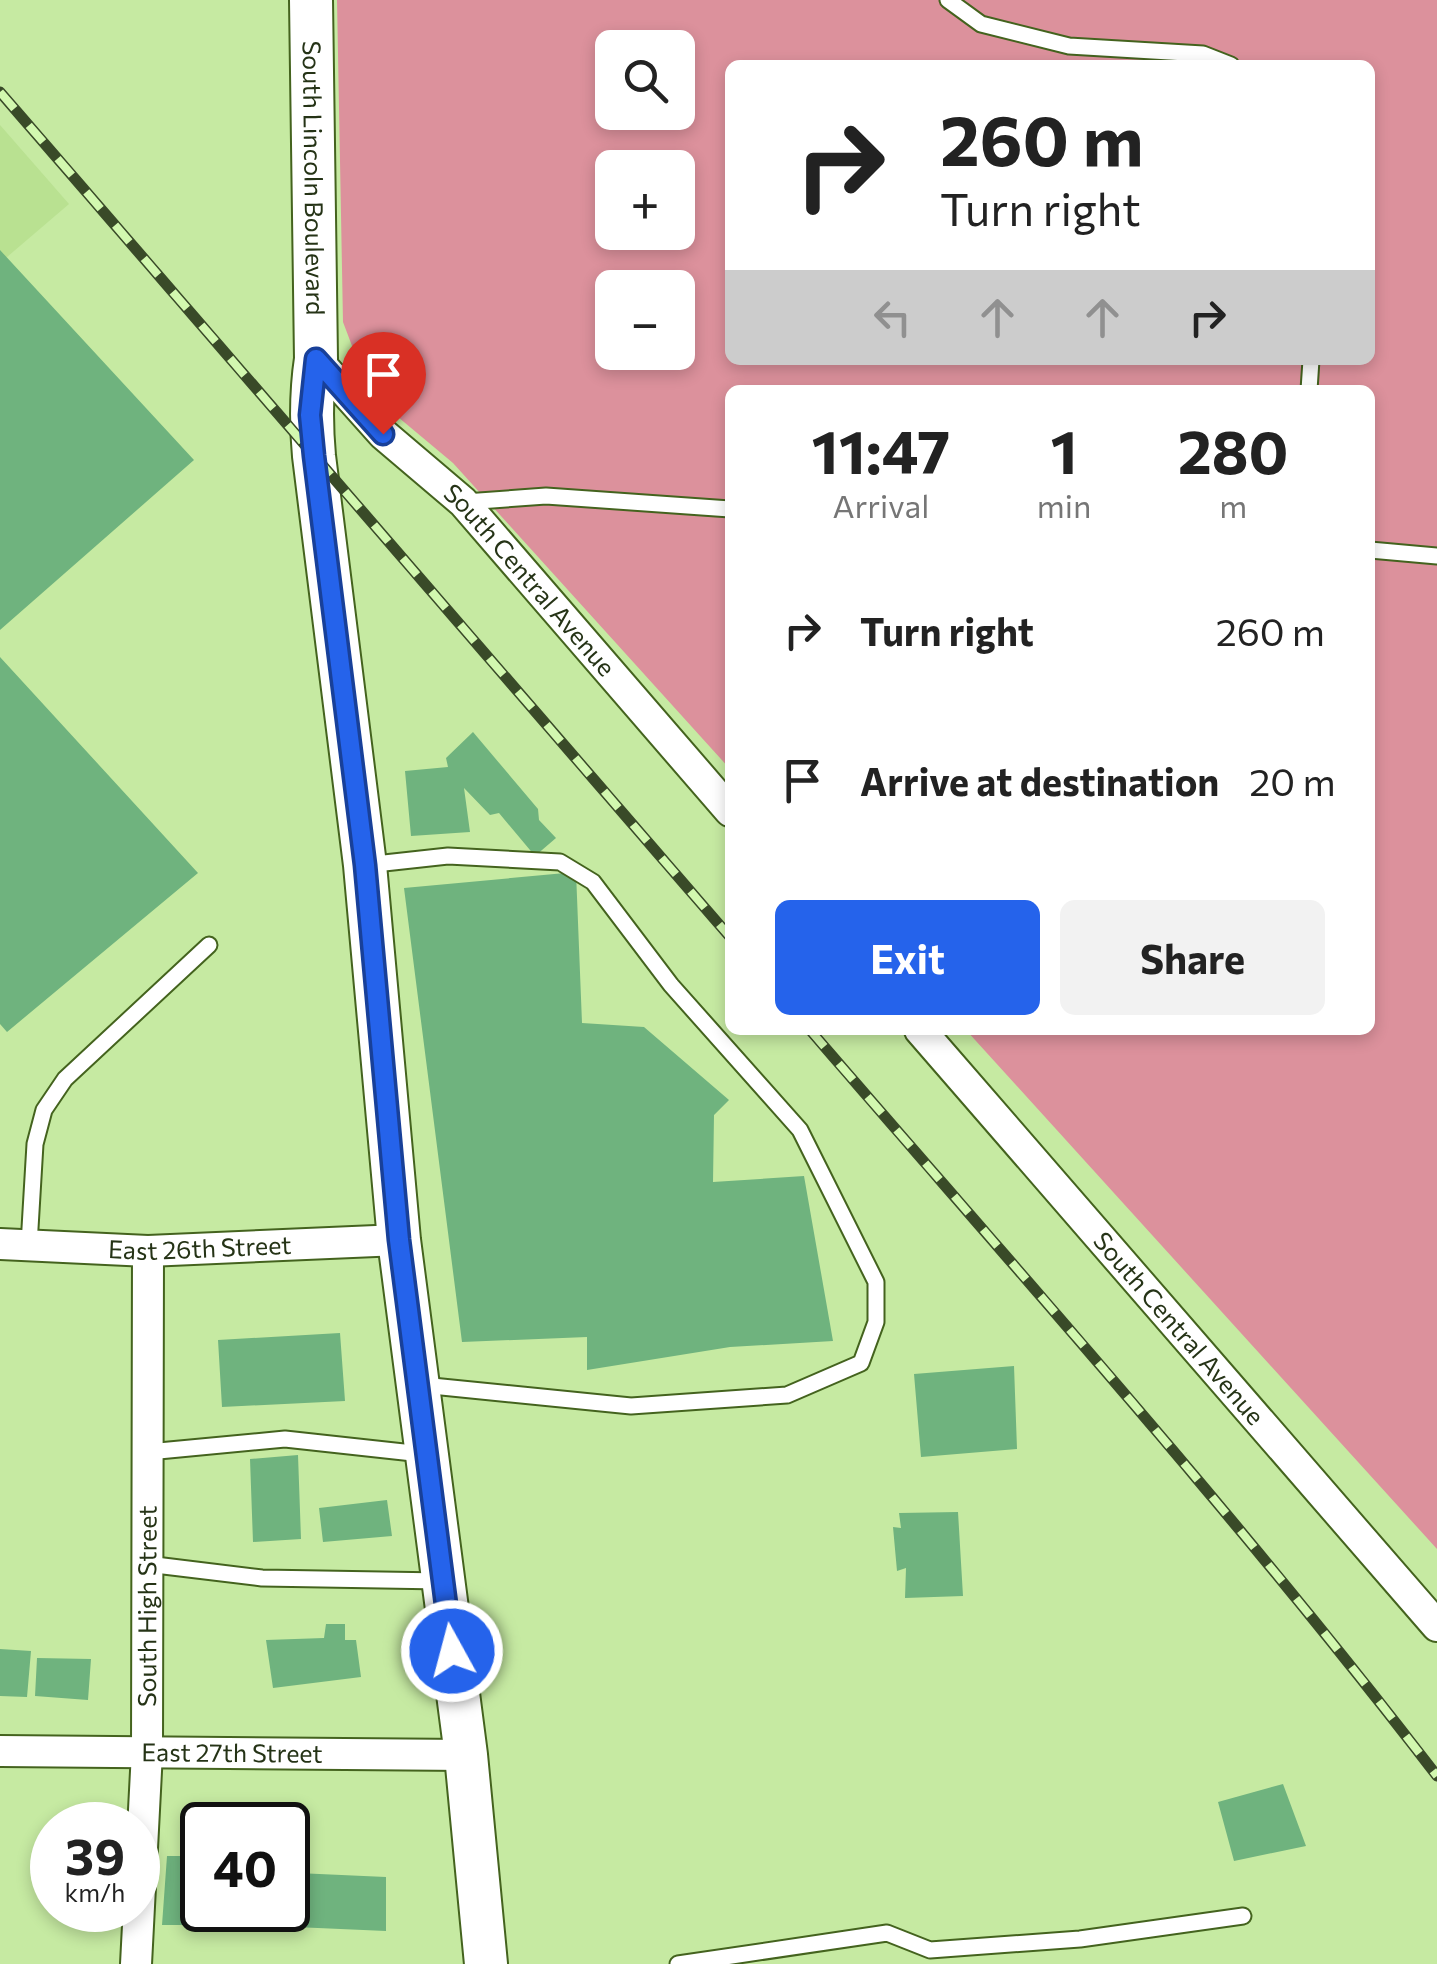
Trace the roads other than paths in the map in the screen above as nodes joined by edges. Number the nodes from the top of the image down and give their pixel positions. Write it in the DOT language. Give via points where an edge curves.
graph roads {
  1 [pos="311,0"];
  2 [pos="948,0"];
  3 [pos="1217,60"];
  4 [pos="316,359"];
  5 [pos="463,502"];
  6 [pos="725,509"];
  7 [pos="1375,550"];
  8 [pos="1437,556"];
  9 [pos="725,805"];
  10 [pos="365,865"];
  11 [pos="208,945"];
  12 [pos="924,1035"];
  13 [pos="399,1240"];
  14 [pos="14,1245"];
  15 [pos="148,1251"];
  16 [pos="418,1384"];
  17 [pos="148,1452"];
  18 [pos="427,1454"];
  19 [pos="147,1564"];
  20 [pos="443,1581"];
  21 [pos="1437,1626"];
  22 [pos="0,1751"];
  23 [pos="147,1752"];
  24 [pos="466,1755"];
  25 [pos="1243,1916"];
  26 [pos="136,1964"];
  27 [pos="486,1964"];
  28 [pos="678,1964"];
  1 -- 4 [label="street, South Lincoln Boulevard"];
  2 -- 3 [label="lane" via="981,24 1069,46"];
  4 -- 5 [label="street, South Central Avenue" via="383,434"];
  4 -- 10 [label="street, South Lincoln Boulevard" via="314,456"];
  5 -- 6 [label="lane" via="546,496"];
  5 -- 9 [label="street, South Central Avenue"];
  7 -- 8 [label="lane"];
  10 -- 13 [label="street, South Lincoln Boulevard"];
  10 -- 16 [label="lane" via="448,856 560,862 593,882 671,985 800,1130 876,1282 876,1322 861,1363 786,1395 631,1406"];
  11 -- 14 [label="lane" via="65,1079 44,1110"];
  12 -- 21 [label="street, South Central Avenue"];
  13 -- 15 [label="street, East 26th Street"];
  13 -- 16 [label="street, South Lincoln Boulevard"];
  14 -- 15 [label="street, East 26th Street"];
  15 -- 17 [label="street, South High Street"];
  16 -- 18 [label="street, South Lincoln Boulevard"];
  17 -- 18 [label="lane" via="284,1439"];
  17 -- 19 [label="street, South High Street"];
  18 -- 20 [label="street, South Lincoln Boulevard"];
  19 -- 20 [label="lane" via="262,1578"];
  19 -- 23 [label="street, South High Street"];
  20 -- 24 [label="street, South Lincoln Boulevard"];
  22 -- 23 [label="street, East 27th Street"];
  23 -- 24 [label="street, East 27th Street"];
  23 -- 26 [label="street, South High Street"];
  24 -- 27 [label="street, South Lincoln Boulevard"];
  25 -- 28 [label="lane" via="930,1950 887,1933"];
}
